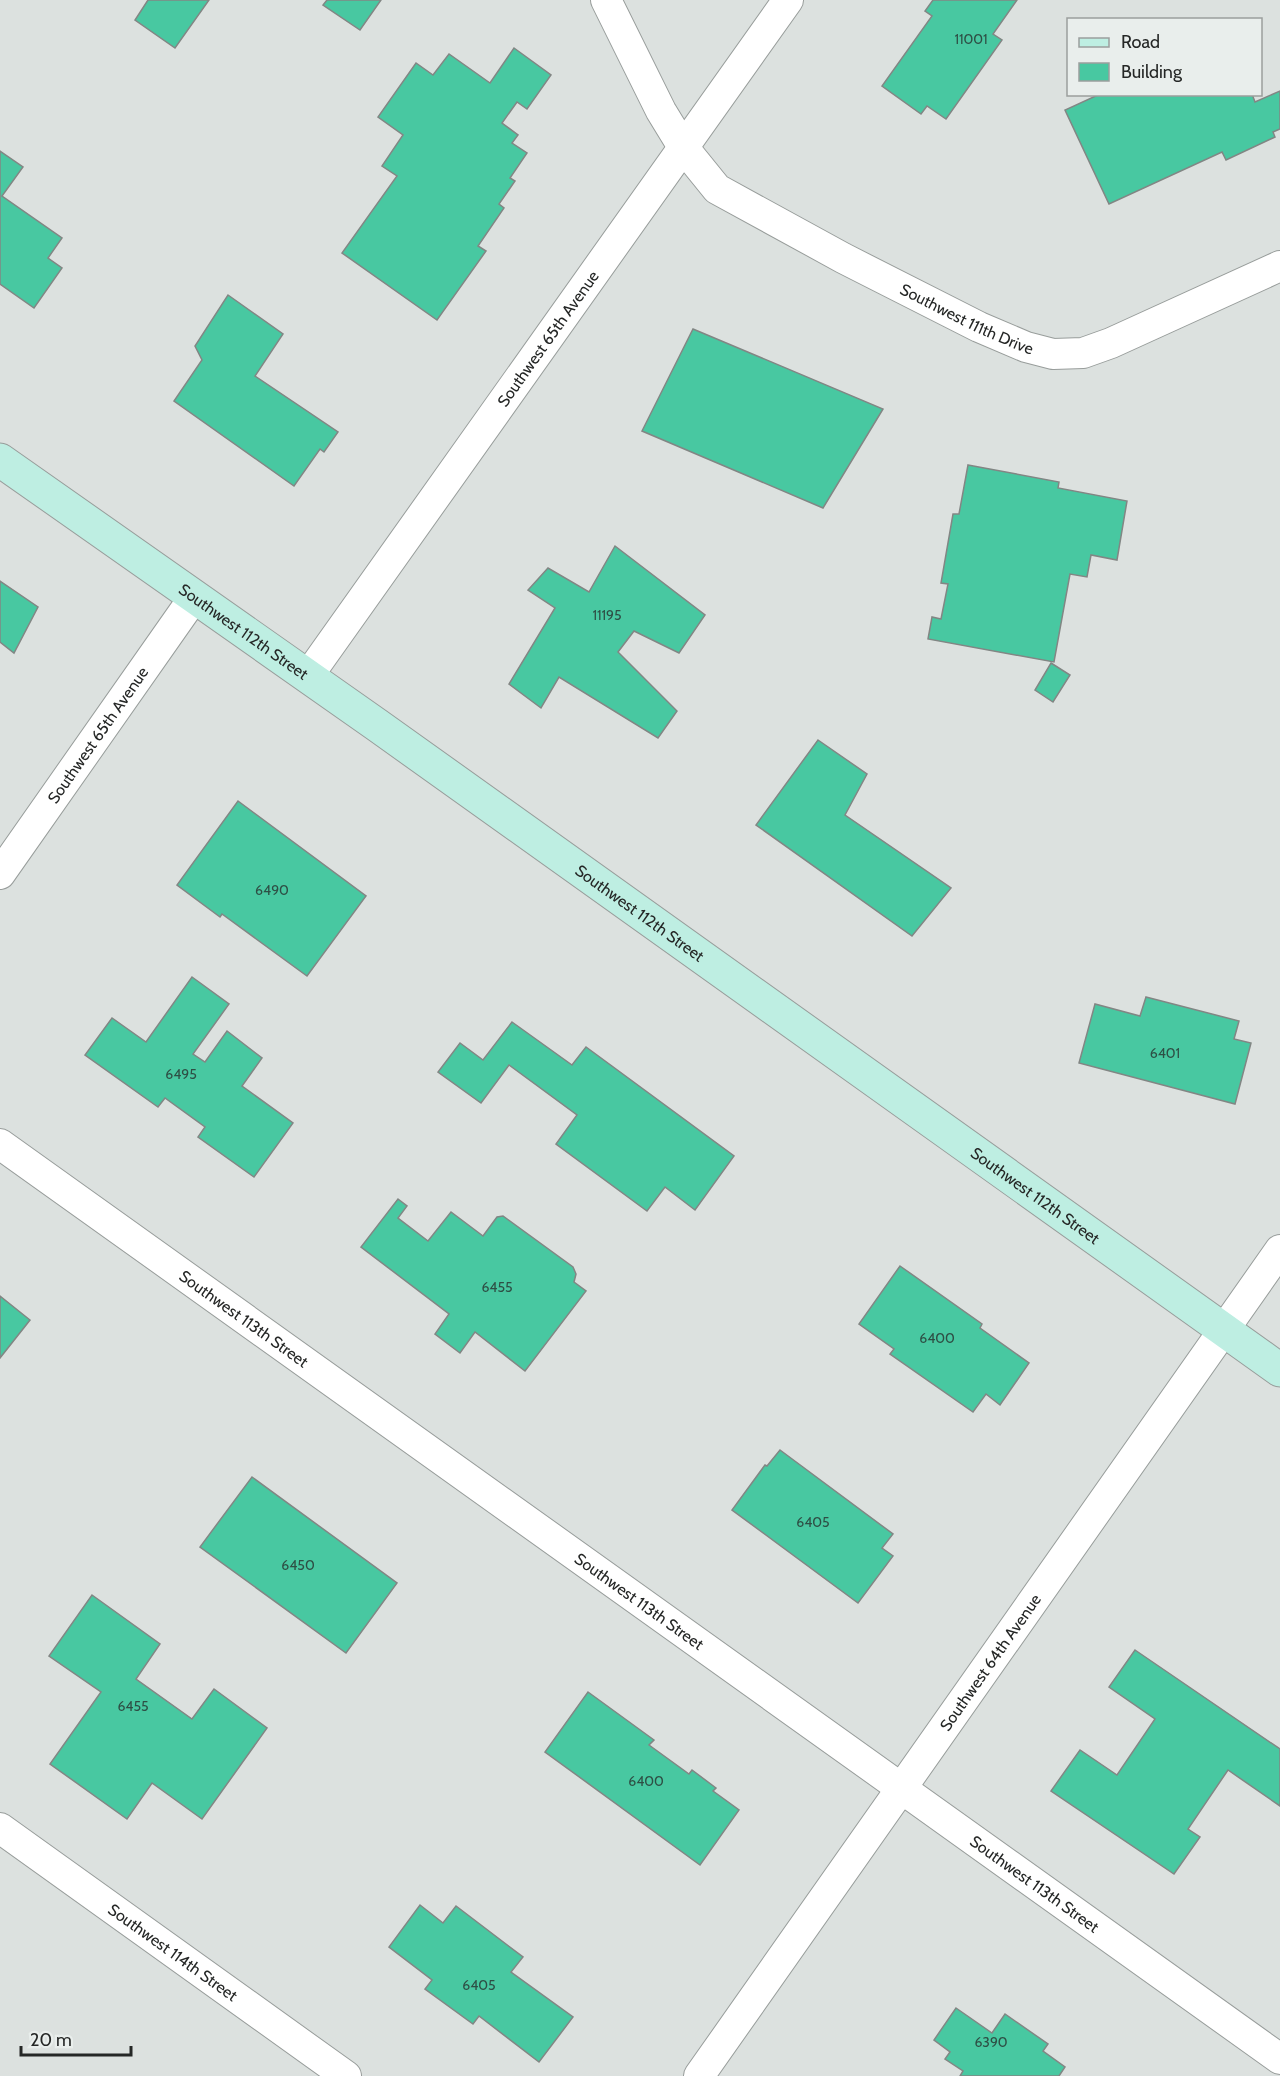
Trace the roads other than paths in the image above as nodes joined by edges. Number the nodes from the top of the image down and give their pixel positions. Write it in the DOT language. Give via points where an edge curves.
graph roads {
  1 [pos="606,0"];
  2 [pos="788,0"];
  3 [pos="683,147"];
  4 [pos="1280,266"];
  5 [pos="0,460"];
  6 [pos="195,596"];
  7 [pos="308,676"];
  8 [pos="0,874"];
  9 [pos="0,1144"];
  10 [pos="1280,1250"];
  11 [pos="1224,1329"];
  12 [pos="1280,1370"];
  13 [pos="901,1788"];
  14 [pos="0,1828"];
  15 [pos="1280,2059"];
  16 [pos="346,2076"];
  17 [pos="699,2076"];
  1 -- 3 [label="street, Southwest 111th Drive" via="660,111"];
  2 -- 3 [label="street, Southwest 65th Avenue"];
  3 -- 4 [label="street, Southwest 111th Drive" via="717,189 979,327 1053,354 1083,353 1111,343"];
  3 -- 7 [label="street, Southwest 65th Avenue"];
  5 -- 6 [label="main road, Southwest 112th Street"];
  6 -- 7 [label="main road, Southwest 112th Street"];
  6 -- 8 [label="street, Southwest 65th Avenue"];
  7 -- 11 [label="main road, Southwest 112th Street"];
  9 -- 13 [label="street, Southwest 113th Street"];
  10 -- 11 [label="street, Southwest 64th Avenue"];
  11 -- 12 [label="main road, Southwest 112th Street"];
  11 -- 13 [label="street, Southwest 64th Avenue"];
  13 -- 15 [label="street, Southwest 113th Street"];
  13 -- 17 [label="street, Southwest 64th Avenue"];
  14 -- 16 [label="street, Southwest 114th Street"];
}
